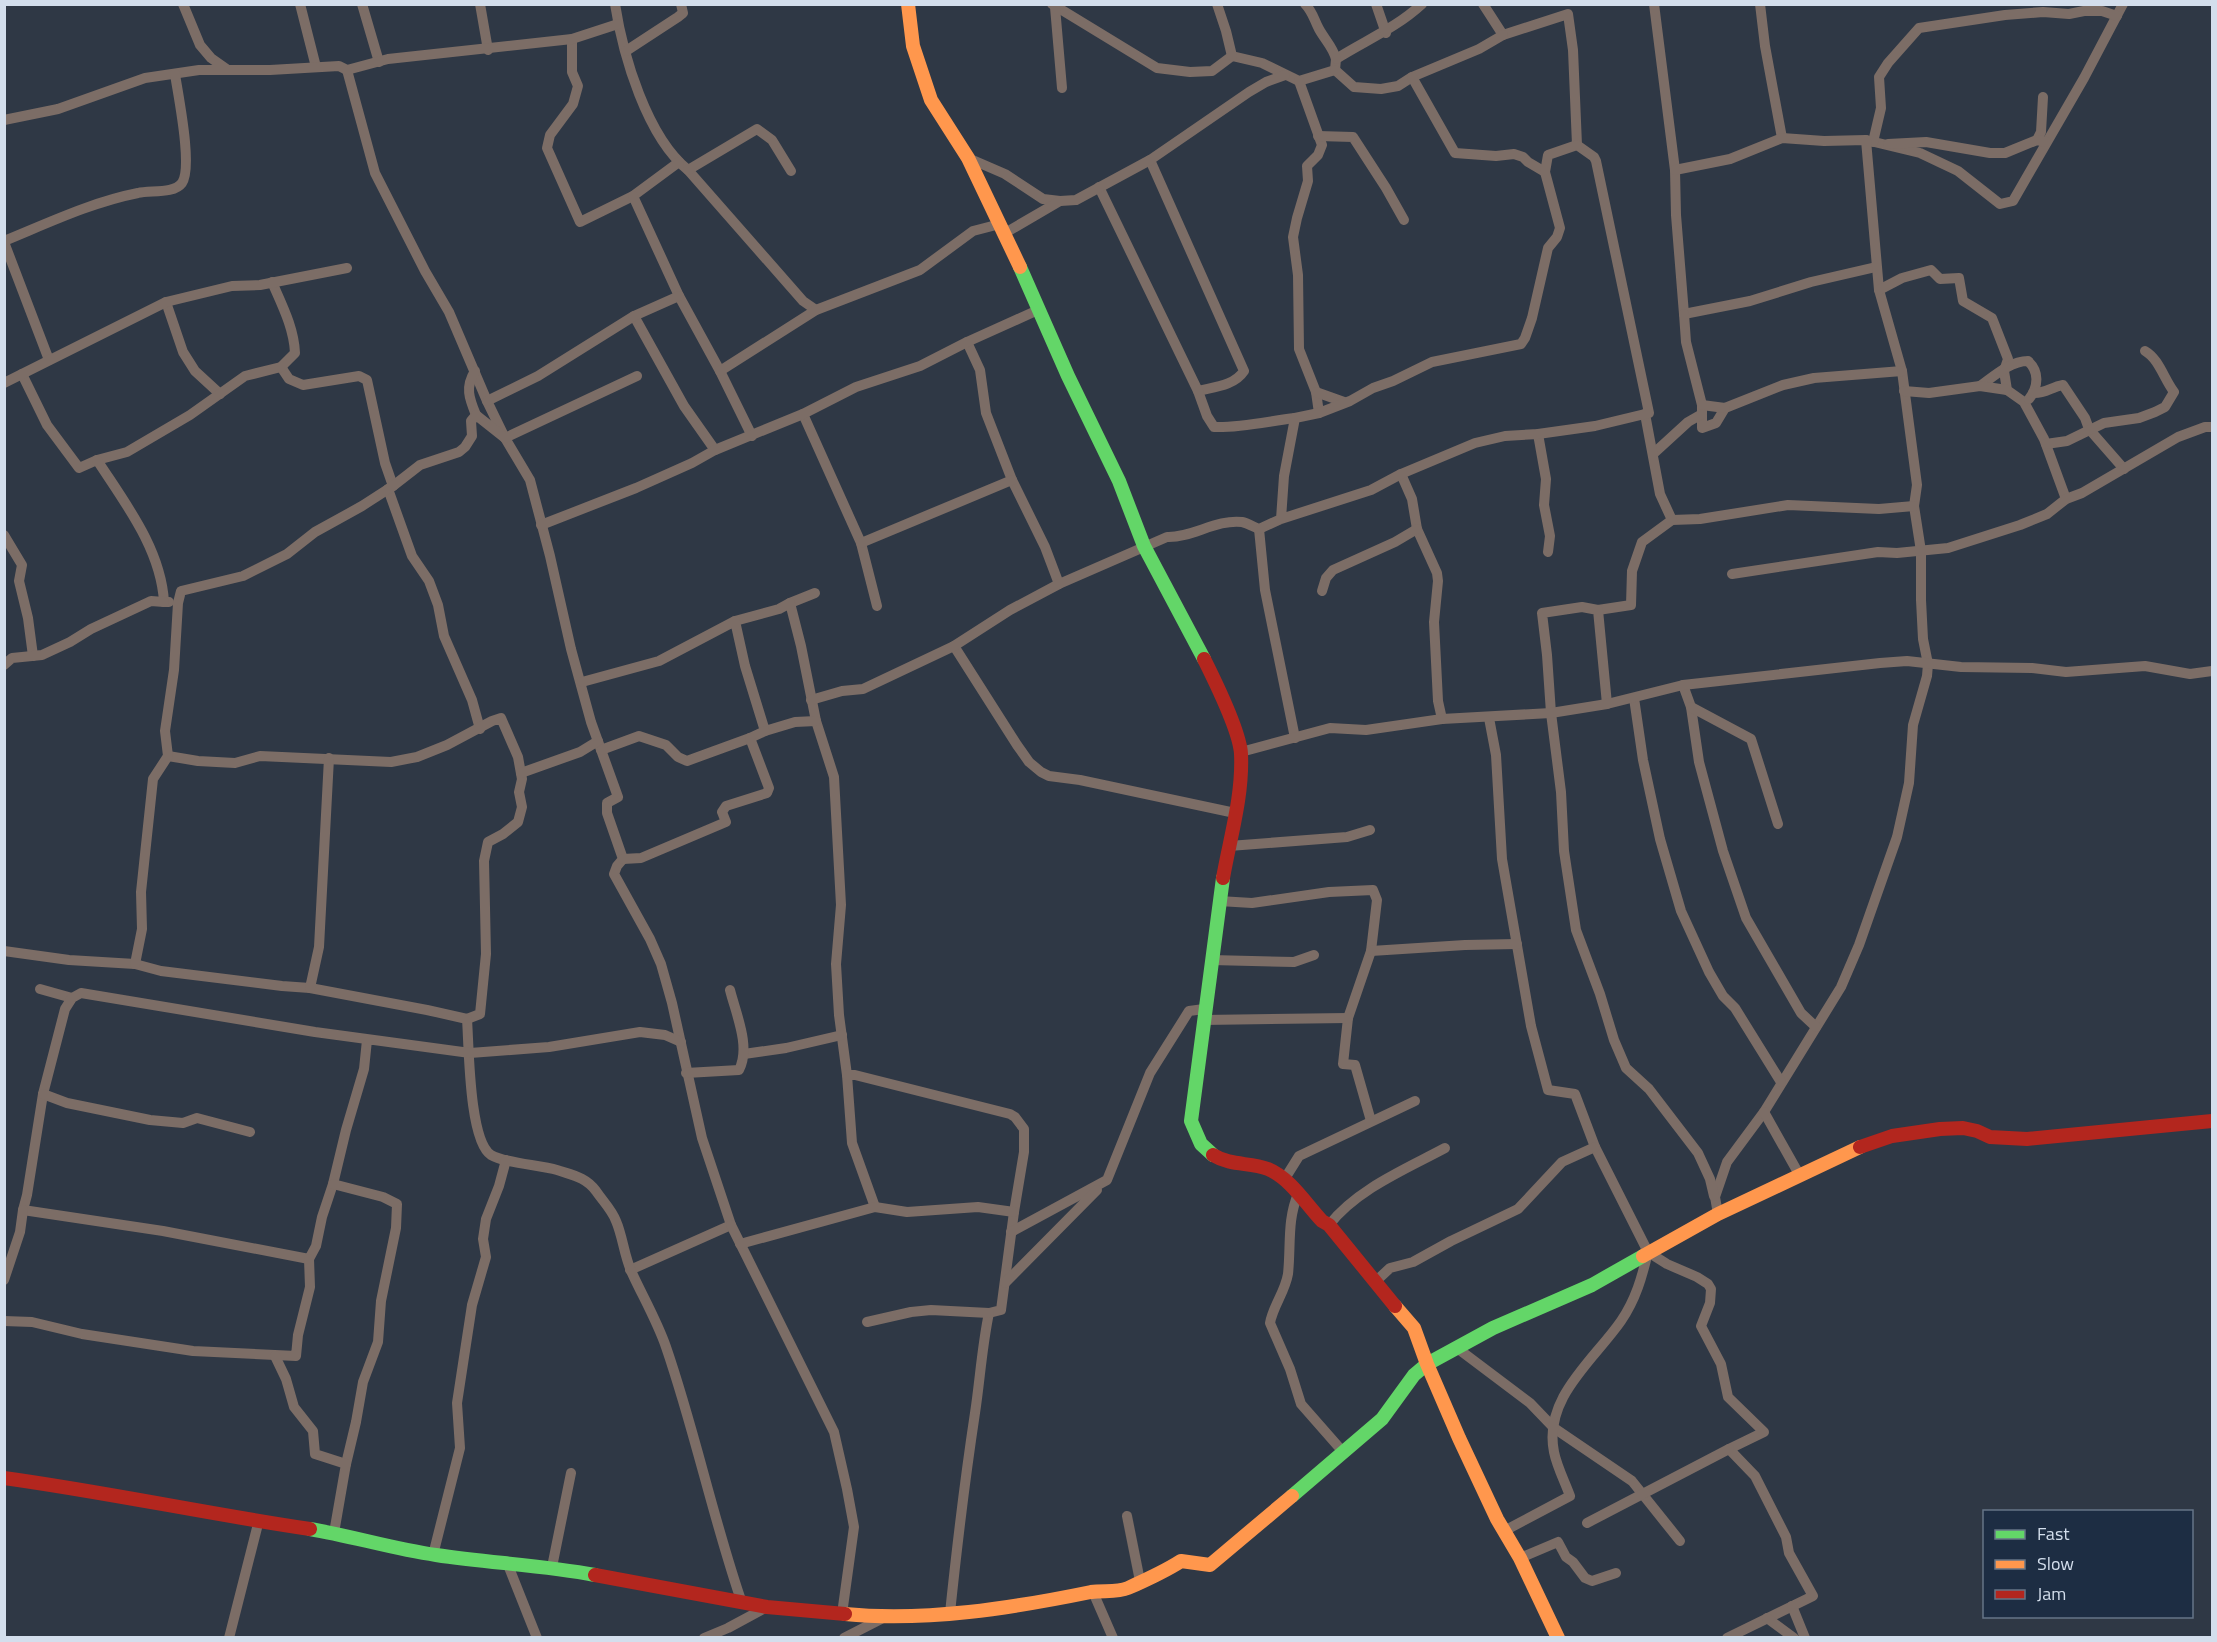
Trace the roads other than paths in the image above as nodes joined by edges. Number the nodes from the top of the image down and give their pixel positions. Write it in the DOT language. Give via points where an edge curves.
graph roads {
  1 [pos="183,4"];
  2 [pos="300,4"];
  3 [pos="362,4"];
  4 [pos="480,4"];
  5 [pos="615,4"];
  6 [pos="681,4"];
  7 [pos="908,4"];
  8 [pos="1217,4"];
  9 [pos="1305,4"];
  10 [pos="1376,4"];
  11 [pos="1422,4"];
  12 [pos="1483,4"];
  13 [pos="1654,4"];
  14 [pos="1760,4"];
  15 [pos="2122,4"];
  16 [pos="1053,6"];
  17 [pos="2117,16"];
  18 [pos="618,24"];
  19 [pos="1386,33"];
  20 [pos="1503,34"];
  21 [pos="572,39"];
  22 [pos="200,45"];
  23 [pos="488,50"];
  24 [pos="626,51"];
  25 [pos="1232,56"];
  26 [pos="1336,59"];
  27 [pos="379,62"];
  28 [pos="316,68"];
  29 [pos="200,70"];
  30 [pos="229,70"];
  31 [pos="347,70"];
  32 [pos="1335,70"];
  33 [pos="175,74"];
  34 [pos="1285,75"];
  35 [pos="1412,77"];
  36 [pos="1299,81"];
  37 [pos="1062,88"];
  38 [pos="2043,97"];
  39 [pos="4,120"];
  40 [pos="1318,136"];
  41 [pos="1782,138"];
  42 [pos="2042,141"];
  43 [pos="1874,142"];
  44 [pos="1577,145"];
  45 [pos="968,158"];
  46 [pos="1150,160"];
  47 [pos="679,162"];
  48 [pos="688,170"];
  49 [pos="1675,170"];
  50 [pos="791,171"];
  51 [pos="1545,172"];
  52 [pos="1099,187"];
  53 [pos="633,196"];
  54 [pos="1060,201"];
  55 [pos="1404,220"];
  56 [pos="1002,228"];
  57 [pos="4,242"];
  58 [pos="1875,267"];
  59 [pos="347,268"];
  60 [pos="272,282"];
  61 [pos="1879,290"];
  62 [pos="678,296"];
  63 [pos="166,302"];
  64 [pos="816,310"];
  65 [pos="1038,310"];
  66 [pos="1684,314"];
  67 [pos="634,316"];
  68 [pos="967,342"];
  69 [pos="2145,351"];
  70 [pos="49,360"];
  71 [pos="281,367"];
  72 [pos="475,371"];
  73 [pos="720,371"];
  74 [pos="1902,371"];
  75 [pos="2004,371"];
  76 [pos="22,374"];
  77 [pos="637,376"];
  78 [pos="4,383"];
  79 [pos="1980,386"];
  80 [pos="2007,390"];
  81 [pos="1198,391"];
  82 [pos="1904,391"];
  83 [pos="1317,392"];
  84 [pos="2033,393"];
  85 [pos="219,394"];
  86 [pos="487,401"];
  87 [pos="1344,402"];
  88 [pos="2024,402"];
  89 [pos="1725,408"];
  90 [pos="1702,410"];
  91 [pos="1319,413"];
  92 [pos="803,414"];
  93 [pos="1645,414"];
  94 [pos="476,415"];
  95 [pos="1295,418"];
  96 [pos="2212,427"];
  97 [pos="2089,429"];
  98 [pos="1538,434"];
  99 [pos="752,436"];
  100 [pos="505,438"];
  101 [pos="2046,444"];
  102 [pos="715,450"];
  103 [pos="1653,454"];
  104 [pos="97,460"];
  105 [pos="2124,469"];
  106 [pos="1401,474"];
  107 [pos="1012,480"];
  108 [pos="390,488"];
  109 [pos="2066,499"];
  110 [pos="1914,506"];
  111 [pos="1281,519"];
  112 [pos="1672,520"];
  113 [pos="541,525"];
  114 [pos="1259,529"];
  115 [pos="1417,529"];
  116 [pos="4,535"];
  117 [pos="861,543"];
  118 [pos="1144,546"];
  119 [pos="1921,551"];
  120 [pos="1548,552"];
  121 [pos="1732,574"];
  122 [pos="163,583"];
  123 [pos="1059,584"];
  124 [pos="181,591"];
  125 [pos="1322,591"];
  126 [pos="815,593"];
  127 [pos="164,602"];
  128 [pos="178,603"];
  129 [pos="790,603"];
  130 [pos="877,606"];
  131 [pos="1598,610"];
  132 [pos="735,621"];
  133 [pos="954,646"];
  134 [pos="33,656"];
  135 [pos="1928,664"];
  136 [pos="4,665"];
  137 [pos="2212,671"];
  138 [pos="582,682"];
  139 [pos="1683,685"];
  140 [pos="1634,698"];
  141 [pos="811,700"];
  142 [pos="1607,704"];
  143 [pos="1691,707"];
  144 [pos="1551,713"];
  145 [pos="1489,717"];
  146 [pos="1442,719"];
  147 [pos="816,722"];
  148 [pos="480,729"];
  149 [pos="765,731"];
  150 [pos="750,738"];
  151 [pos="1295,738"];
  152 [pos="600,746"];
  153 [pos="1240,752"];
  154 [pos="168,756"];
  155 [pos="329,758"];
  156 [pos="521,773"];
  157 [pos="1235,813"];
  158 [pos="1778,824"];
  159 [pos="1370,830"];
  160 [pos="1229,846"];
  161 [pos="623,859"];
  162 [pos="1219,901"];
  163 [pos="1517,944"];
  164 [pos="4,951"];
  165 [pos="1371,951"];
  166 [pos="1314,955"];
  167 [pos="1211,960"];
  168 [pos="135,964"];
  169 [pos="310,988"];
  170 [pos="40,989"];
  171 [pos="730,990"];
  172 [pos="72,998"];
  173 [pos="1204,1015"];
  174 [pos="1348,1018"];
  175 [pos="467,1019"];
  176 [pos="1816,1027"];
  177 [pos="842,1035"];
  178 [pos="367,1040"];
  179 [pos="681,1042"];
  180 [pos="470,1053"];
  181 [pos="744,1054"];
  182 [pos="686,1073"];
  183 [pos="847,1075"];
  184 [pos="1781,1082"];
  185 [pos="43,1094"];
  186 [pos="1415,1101"];
  187 [pos="1764,1112"];
  188 [pos="1371,1121"];
  189 [pos="2212,1121"];
  190 [pos="250,1132"];
  191 [pos="1595,1147"];
  192 [pos="1445,1148"];
  193 [pos="506,1160"];
  194 [pos="1800,1176"];
  195 [pos="1107,1180"];
  196 [pos="1284,1180"];
  197 [pos="333,1184"];
  198 [pos="1298,1194"];
  199 [pos="1714,1197"];
  200 [pos="875,1207"];
  201 [pos="23,1210"];
  202 [pos="1014,1212"];
  203 [pos="1718,1214"];
  204 [pos="731,1225"];
  205 [pos="1329,1225"];
  206 [pos="1011,1232"];
  207 [pos="740,1244"];
  208 [pos="1648,1252"];
  209 [pos="309,1258"];
  210 [pos="630,1270"];
  211 [pos="4,1280"];
  212 [pos="1376,1281"];
  213 [pos="1004,1283"];
  214 [pos="989,1313"];
  215 [pos="4,1321"];
  216 [pos="867,1322"];
  217 [pos="1457,1348"];
  218 [pos="275,1356"];
  219 [pos="1427,1364"];
  220 [pos="1554,1428"];
  221 [pos="1729,1449"];
  222 [pos="1344,1453"];
  223 [pos="346,1464"];
  224 [pos="571,1473"];
  225 [pos="4,1478"];
  226 [pos="1643,1496"];
  227 [pos="1127,1516"];
  228 [pos="259,1520"];
  229 [pos="1587,1523"];
  230 [pos="1504,1531"];
  231 [pos="334,1533"];
  232 [pos="1680,1541"];
  233 [pos="433,1554"];
  234 [pos="1520,1558"];
  235 [pos="508,1565"];
  236 [pos="552,1567"];
  237 [pos="1616,1574"];
  238 [pos="1140,1581"];
  239 [pos="1093,1592"];
  240 [pos="742,1603"];
  241 [pos="1792,1606"];
  242 [pos="766,1607"];
  243 [pos="950,1612"];
  244 [pos="842,1614"];
  245 [pos="882,1618"];
  246 [pos="1767,1618"];
  247 [pos="229,1638"];
  248 [pos="537,1638"];
  249 [pos="704,1638"];
  250 [pos="844,1638"];
  251 [pos="1113,1638"];
  252 [pos="1558,1638"];
  253 [pos="1727,1638"];
  254 [pos="1794,1638"];
  255 [pos="1805,1638"];
  1 -- 22 [label="street"];
  2 -- 28 [label="street"];
  3 -- 27 [label="street"];
  4 -- 23 [label="street"];
  5 -- 18 [label="street"];
  6 -- 24 [label="street" via="683,13"];
  7 -- 45 [label="street" via="914,46 931,100"];
  8 -- 25 [label="street"];
  9 -- 26 [label="street" via="1313,12"];
  10 -- 19 [label="street"];
  11 -- 19 [label="street"];
  12 -- 20 [label="street"];
  13 -- 49 [label="street"];
  14 -- 41 [label="street"];
  15 -- 17 [label="street"];
  16 -- 25 [label="street" via="1157,68 1212,71"];
  16 -- 37 [label="street"];
  17 -- 42 [label="street"];
  17 -- 43 [label="street" via="2102,11 2033,13 1919,28 1879,77 1881,108"];
  18 -- 21 [label="street"];
  18 -- 24 [label="street"];
  19 -- 26 [label="street"];
  20 -- 35 [label="street" via="1479,49"];
  20 -- 44 [label="street" via="1568,14"];
  21 -- 23 [label="street"];
  21 -- 53 [label="street" via="572,72 578,86 573,104 550,135 547,148 551,159 580,222"];
  22 -- 29 [label="street"];
  22 -- 30 [label="street"];
  23 -- 27 [label="street"];
  24 -- 47 [label="street" via="645,108 659,137"];
  25 -- 34 [label="street" via="1262,63"];
  26 -- 32 [label="street"];
  27 -- 31 [label="street"];
  28 -- 30 [label="street"];
  28 -- 31 [label="street" via="339,66"];
  29 -- 30 [label="street"];
  29 -- 33 [label="street"];
  31 -- 72 [label="street" via="375,173 449,312"];
  32 -- 35 [label="street" via="1354,87 1368,89 1398,86"];
  32 -- 36 [label="street"];
  33 -- 39 [label="street" via="145,78 58,108"];
  33 -- 57 [label="street" via="186,165 181,185 104,201"];
  34 -- 36 [label="street"];
  34 -- 46 [label="street" via="1249,92"];
  35 -- 51 [label="street" via="1455,153 1514,154"];
  36 -- 40 [label="street"];
  38 -- 42 [label="street"];
  40 -- 55 [label="street" via="1353,137"];
  40 -- 83 [label="street" via="1322,145 1307,166 1308,181 1293,237 1299,349"];
  41 -- 43 [label="street"];
  41 -- 49 [label="street" via="1730,159"];
  42 -- 43 [label="street" via="2005,153 1926,142"];
  42 -- 43 [label="street" via="2013,201 2000,204 1958,171 1920,153"];
  43 -- 58 [label="street"];
  44 -- 51 [label="street" via="1548,155"];
  44 -- 93 [label="street" via="1594,157 1601,180 1643,380 1649,413"];
  45 -- 54 [label="street" via="1005,174 1043,199"];
  45 -- 56 [label="street"];
  46 -- 52 [label="street"];
  46 -- 81 [label="street" via="1244,371 1229,384"];
  47 -- 48 [label="street"];
  47 -- 53 [label="street"];
  48 -- 50 [label="street" via="756,129 772,140"];
  48 -- 64 [label="street"];
  49 -- 66 [label="street"];
  51 -- 87 [label="street" via="1560,228 1548,248 1533,318 1521,344 1432,362"];
  52 -- 54 [label="street" via="1076,200"];
  52 -- 81 [label="street"];
  53 -- 62 [label="street"];
  54 -- 56 [label="street"];
  56 -- 64 [label="street" via="973,231 920,270"];
  56 -- 65 [label="street"];
  57 -- 70 [label="street"];
  58 -- 61 [label="street"];
  58 -- 66 [label="street" via="1750,301"];
  59 -- 60 [label="street"];
  60 -- 63 [label="street" via="232,285"];
  60 -- 71 [label="street" via="295,343 295,353"];
  61 -- 74 [label="street"];
  61 -- 75 [label="street" via="1931,270 1940,279 1959,278 1964,301 1992,318 2008,359"];
  62 -- 67 [label="street"];
  62 -- 73 [label="street"];
  63 -- 70 [label="street"];
  63 -- 85 [label="street" via="183,352 195,371"];
  64 -- 73 [label="street"];
  65 -- 68 [label="street"];
  65 -- 118 [label="street" via="1119,480"];
  66 -- 90 [label="street" via="1686,342"];
  67 -- 86 [label="street" via="538,376"];
  67 -- 102 [label="street" via="684,406"];
  68 -- 92 [label="street" via="920,366 856,387"];
  68 -- 107 [label="street" via="980,370 986,413"];
  69 -- 97 [label="street" via="2174,392 2164,407 2139,418"];
  70 -- 76 [label="street"];
  71 -- 85 [label="street" via="245,376"];
  71 -- 108 [label="street" via="289,379 303,386 359,376 368,380"];
  72 -- 86 [label="street"];
  72 -- 94 [label="street" via="468,382"];
  73 -- 99 [label="street"];
  74 -- 82 [label="street"];
  74 -- 89 [label="street" via="1814,378 1783,385"];
  75 -- 79 [label="street"];
  75 -- 80 [label="street"];
  75 -- 84 [label="street" via="2011,364 2028,361 2037,377"];
  76 -- 78 [label="street"];
  76 -- 104 [label="street" via="47,425 74,462 80,468"];
  77 -- 100 [label="street"];
  79 -- 80 [label="street"];
  79 -- 82 [label="street" via="1929,393"];
  80 -- 88 [label="street"];
  81 -- 95 [label="street" via="1214,427 1233,428"];
  82 -- 110 [label="street" via="1917,485"];
  83 -- 87 [label="street"];
  83 -- 91 [label="street"];
  84 -- 88 [label="street"];
  84 -- 97 [label="street" via="2063,385"];
  85 -- 104 [label="street" via="127,452"];
  86 -- 100 [label="street"];
  87 -- 91 [label="street"];
  88 -- 101 [label="street"];
  89 -- 90 [label="street"];
  89 -- 90 [label="street" via="1716,423 1702,428"];
  90 -- 103 [label="street"];
  91 -- 95 [label="street"];
  92 -- 99 [label="street"];
  92 -- 117 [label="street"];
  93 -- 98 [label="street"];
  93 -- 103 [label="street"];
  94 -- 100 [label="street"];
  94 -- 108 [label="street" via="471,421 472,436 465,447 420,465"];
  95 -- 111 [label="street"];
  96 -- 105 [label="street" via="2178,437"];
  97 -- 101 [label="street" via="2067,441"];
  97 -- 105 [label="street"];
  98 -- 106 [label="street" via="1505,435 1475,443"];
  98 -- 120 [label="street" via="1546,479"];
  99 -- 102 [label="street"];
  100 -- 113 [label="street" via="530,480"];
  101 -- 109 [label="street"];
  102 -- 113 [label="street" via="636,488"];
  103 -- 112 [label="street" via="1660,494"];
  104 -- 122 [label="street" via="148,543"];
  105 -- 109 [label="street"];
  106 -- 111 [label="street" via="1371,490"];
  106 -- 115 [label="street" via="1412,499"];
  107 -- 117 [label="street"];
  107 -- 123 [label="street"];
  108 -- 124 [label="street" via="315,532 287,554 243,576"];
  108 -- 148 [label="street" via="412,556 435,597 444,636 472,700"];
  109 -- 119 [label="street" via="2047,514 2020,525 1948,548"];
  110 -- 112 [label="street" via="1879,509 1788,505"];
  110 -- 119 [label="street"];
  111 -- 114 [label="street"];
  112 -- 131 [label="street" via="1642,542 1632,572 1630,605"];
  113 -- 138 [label="street"];
  114 -- 118 [label="street" via="1242,522 1225,524"];
  114 -- 151 [label="street" via="1265,590"];
  115 -- 125 [label="street" via="1333,570"];
  115 -- 146 [label="street" via="1438,581 1434,622"];
  116 -- 134 [label="street" via="22,565 18,581"];
  117 -- 130 [label="street"];
  118 -- 123 [label="street"];
  118 -- 153 [label="street" via="1211,673"];
  119 -- 121 [label="street" via="1878,552"];
  119 -- 135 [label="street" via="1923,639"];
  122 -- 124 [label="street"];
  122 -- 127 [label="street"];
  123 -- 133 [label="street"];
  124 -- 128 [label="street"];
  126 -- 129 [label="street"];
  127 -- 128 [label="street"];
  127 -- 134 [label="street" via="151,601 56,650"];
  128 -- 154 [label="street" via="165,731"];
  129 -- 132 [label="street"];
  129 -- 141 [label="street"];
  131 -- 142 [label="street"];
  131 -- 144 [label="street" via="1582,607 1542,613"];
  132 -- 138 [label="street" via="659,661"];
  132 -- 149 [label="street" via="744,666"];
  133 -- 141 [label="street" via="863,689"];
  133 -- 157 [label="street" via="1017,745 1041,772"];
  134 -- 136 [label="street" via="12,658"];
  135 -- 137 [label="street" via="2066,672 2145,666 2190,674"];
  135 -- 139 [label="street" via="1880,663"];
  135 -- 176 [label="street" via="1913,725 1909,783 1897,837 1859,945"];
  138 -- 152 [label="street"];
  139 -- 140 [label="street"];
  139 -- 143 [label="street"];
  140 -- 142 [label="street"];
  140 -- 184 [label="street" via="1660,839 1681,911 1723,996 1735,1008"];
  141 -- 147 [label="street"];
  142 -- 144 [label="street"];
  143 -- 158 [label="street" via="1751,739"];
  143 -- 176 [label="street" via="1699,762 1746,918 1801,1013"];
  144 -- 145 [label="street"];
  144 -- 199 [label="street" via="1576,930 1626,1068 1649,1089 1698,1153"];
  145 -- 146 [label="street"];
  145 -- 163 [label="street" via="1497,755 1502,859"];
  146 -- 151 [label="street" via="1366,730 1330,728"];
  147 -- 149 [label="street" via="795,722"];
  147 -- 177 [label="street" via="834,777 841,905 836,964"];
  148 -- 155 [label="street" via="417,757 391,762"];
  148 -- 156 [label="street" via="501,718"];
  149 -- 150 [label="street"];
  150 -- 152 [label="street" via="687,761 666,745 639,736"];
  150 -- 161 [label="street" via="769,788 767,793 726,806 722,812 726,822 641,858"];
  151 -- 153 [label="street"];
  152 -- 156 [label="street"];
  152 -- 161 [label="street" via="618,797 607,803 607,813"];
  153 -- 157 [label="street"];
  154 -- 155 [label="street" via="235,763 260,756"];
  154 -- 168 [label="street" via="153,779 141,892 142,929"];
  155 -- 169 [label="street" via="319,947"];
  156 -- 175 [label="street" via="522,807 518,822 488,842 484,861 486,954 480,1014"];
  157 -- 160 [label="street"];
  159 -- 160 [label="street" via="1347,837"];
  160 -- 162 [label="street"];
  161 -- 179 [label="street" via="614,874 661,964"];
  162 -- 165 [label="street" via="1252,903 1372,890 1377,900"];
  162 -- 167 [label="street"];
  163 -- 165 [label="street"];
  163 -- 191 [label="street" via="1531,1026 1548,1090 1575,1094"];
  164 -- 168 [label="street"];
  165 -- 174 [label="street"];
  166 -- 167 [label="street" via="1294,962"];
  167 -- 173 [label="street"];
  168 -- 169 [label="street" via="161,971"];
  169 -- 175 [label="street"];
  170 -- 172 [label="street"];
  171 -- 181 [label="street"];
  172 -- 178 [label="street" via="81,993"];
  172 -- 185 [label="street" via="65,1009"];
  173 -- 174 [label="street"];
  173 -- 195 [label="street" via="1189,1011 1149,1073"];
  173 -- 196 [label="street" via="1191,1121 1195,1135 1201,1145 1222,1160 1263,1168"];
  174 -- 188 [label="street" via="1343,1064 1354,1065"];
  175 -- 180 [label="street"];
  176 -- 184 [label="street"];
  177 -- 181 [label="street"];
  177 -- 183 [label="street"];
  178 -- 180 [label="street"];
  178 -- 197 [label="street" via="364,1069"];
  179 -- 180 [label="street" via="665,1035 640,1032 559,1046"];
  179 -- 182 [label="street"];
  180 -- 193 [label="street" via="481,1144 489,1154"];
  181 -- 182 [label="street" via="739,1070"];
  182 -- 204 [label="street" via="702,1138"];
  183 -- 200 [label="street" via="852,1143"];
  183 -- 202 [label="street" via="1016,1117 1024,1129 1024,1152"];
  184 -- 187 [label="street"];
  185 -- 190 [label="street" via="67,1103 150,1120 183,1123 197,1118"];
  185 -- 201 [label="street"];
  186 -- 188 [label="street"];
  187 -- 194 [label="street"];
  187 -- 199 [label="street" via="1727,1162"];
  188 -- 196 [label="street" via="1299,1156"];
  189 -- 194 [label="street" via="2027,1139 1990,1137 1963,1128 1940,1129 1892,1136"];
  191 -- 208 [label="street"];
  191 -- 212 [label="street" via="1562,1162 1518,1209 1413,1262 1390,1268"];
  192 -- 205 [label="street" via="1382,1181 1338,1213"];
  193 -- 210 [label="street" via="542,1166 587,1181 615,1219"];
  193 -- 233 [label="street" via="486,1219 486,1257 472,1305 456,1403 460,1448"];
  194 -- 203 [label="street"];
  195 -- 206 [label="street"];
  195 -- 213 [label="street"];
  196 -- 198 [label="street"];
  197 -- 209 [label="street"];
  197 -- 223 [label="street" via="397,1204 378,1342 363,1382"];
  198 -- 205 [label="street"];
  198 -- 222 [label="street" via="1290,1217 1288,1274 1270,1323 1301,1404"];
  199 -- 203 [label="street"];
  200 -- 202 [label="street" via="907,1212 978,1207"];
  200 -- 207 [label="street"];
  201 -- 209 [label="street"];
  201 -- 211 [label="street"];
  202 -- 206 [label="street"];
  203 -- 208 [label="street"];
  204 -- 207 [label="street"];
  204 -- 210 [label="street"];
  205 -- 212 [label="street"];
  206 -- 213 [label="street"];
  207 -- 244 [label="street" via="834,1432 854,1527"];
  208 -- 217 [label="street" via="1592,1285"];
  208 -- 220 [label="street" via="1637,1294 1621,1321 1579,1372 1557,1412"];
  208 -- 221 [label="street" via="1697,1277 1711,1289 1701,1326 1721,1364 1728,1397 1764,1432"];
  209 -- 218 [label="street" via="310,1287 296,1356"];
  210 -- 240 [label="street" via="665,1344"];
  212 -- 219 [label="street" via="1414,1328"];
  213 -- 214 [label="street" via="1001,1310"];
  214 -- 216 [label="street" via="931,1310"];
  214 -- 243 [label="street"];
  215 -- 218 [label="street" via="32,1322 193,1351"];
  217 -- 219 [label="street"];
  217 -- 220 [label="street" via="1530,1403"];
  218 -- 223 [label="street" via="294,1407 313,1431 315,1454"];
  219 -- 222 [label="street" via="1414,1375 1383,1419"];
  219 -- 230 [label="street"];
  220 -- 226 [label="street" via="1632,1481"];
  220 -- 230 [label="street" via="1554,1452 1570,1496"];
  221 -- 226 [label="street"];
  221 -- 241 [label="street" via="1755,1476 1813,1596"];
  222 -- 238 [label="street" via="1210,1565 1181,1561"];
  223 -- 231 [label="street"];
  224 -- 236 [label="street"];
  225 -- 228 [label="street"];
  226 -- 229 [label="street"];
  226 -- 232 [label="street"];
  227 -- 238 [label="street"];
  228 -- 231 [label="street"];
  228 -- 247 [label="street"];
  230 -- 234 [label="street"];
  231 -- 233 [label="street"];
  233 -- 235 [label="street"];
  234 -- 237 [label="street" via="1558,1542 1585,1578 1592,1581"];
  234 -- 252 [label="street"];
  235 -- 236 [label="street"];
  235 -- 248 [label="street"];
  236 -- 240 [label="street"];
  238 -- 239 [label="street" via="1126,1589"];
  239 -- 243 [label="street" via="1065,1599"];
  239 -- 251 [label="street"];
  240 -- 242 [label="street"];
  241 -- 246 [label="street"];
  241 -- 255 [label="street"];
  242 -- 244 [label="street"];
  242 -- 249 [label="street"];
  243 -- 245 [label="street"];
  244 -- 245 [label="street"];
  245 -- 250 [label="street"];
  246 -- 253 [label="street"];
  246 -- 254 [label="street"];
}
